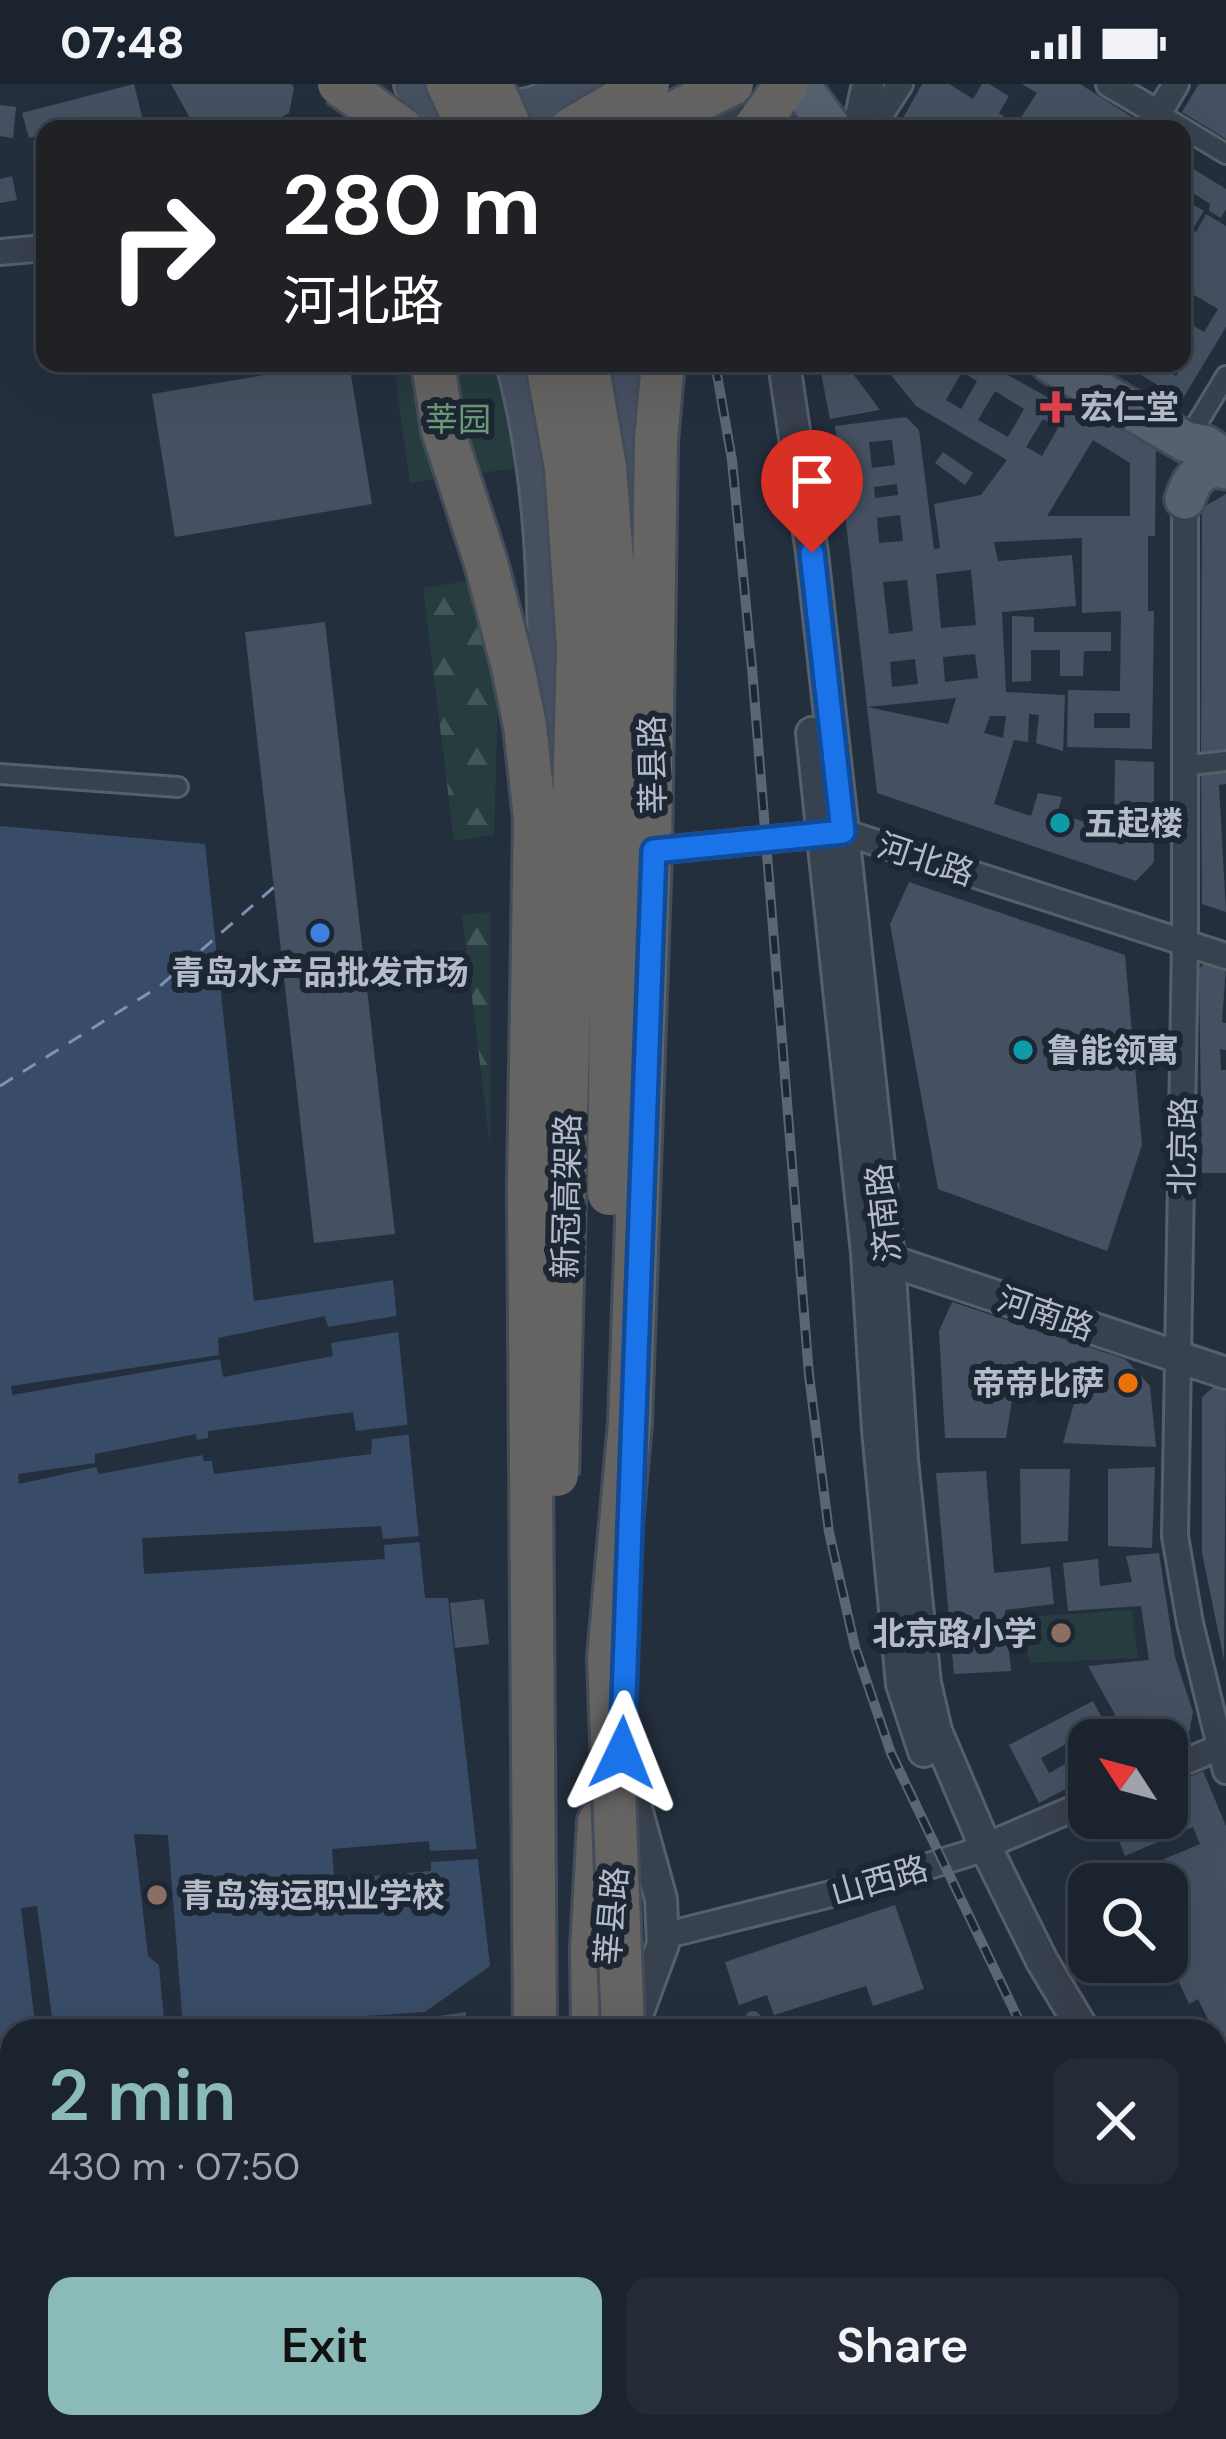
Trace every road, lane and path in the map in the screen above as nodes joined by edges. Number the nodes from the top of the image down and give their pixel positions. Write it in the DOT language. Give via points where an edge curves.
graph roads {
  1 [pos="339,84"];
  2 [pos="383,84"];
  3 [pos="413,84"];
  4 [pos="448,84"];
  5 [pos="492,84"];
  6 [pos="586,84"];
  7 [pos="648,84"];
  8 [pos="719,84"];
  9 [pos="731,84"];
  10 [pos="787,84"];
  11 [pos="800,84"];
  12 [pos="868,84"];
  13 [pos="900,84"];
  14 [pos="1109,84"];
  15 [pos="1176,84"];
  16 [pos="527,112"];
  17 [pos="370,120"];
  18 [pos="416,120"];
  19 [pos="429,120"];
  20 [pos="436,120"];
  21 [pos="444,120"];
  22 [pos="480,120"];
  23 [pos="586,120"];
  24 [pos="659,120"];
  25 [pos="732,120"];
  26 [pos="761,120"];
  27 [pos="826,120"];
  28 [pos="860,120"];
  29 [pos="877,120"];
  30 [pos="1153,120"];
  31 [pos="1155,120"];
  32 [pos="1191,138"];
  33 [pos="1226,154"];
  34 [pos="36,249"];
  35 [pos="0,252"];
  36 [pos="434,372"];
  37 [pos="517,372"];
  38 [pos="549,372"];
  39 [pos="588,372"];
  40 [pos="620,372"];
  41 [pos="663,372"];
  42 [pos="768,372"];
  43 [pos="785,372"];
  44 [pos="1066,372"];
  45 [pos="1226,376"];
  46 [pos="1186,442"];
  47 [pos="1226,459"];
  48 [pos="1226,469"];
  49 [pos="1185,500"];
  50 [pos="1226,761"];
  51 [pos="1184,766"];
  52 [pos="0,774"];
  53 [pos="178,788"];
  54 [pos="832,833"];
  55 [pos="654,851"];
  56 [pos="544,864"];
  57 [pos="1185,943"];
  58 [pos="1226,956"];
  59 [pos="878,1256"];
  60 [pos="1178,1358"];
  61 [pos="1226,1373"];
  62 [pos="609,1658"];
  63 [pos="622,1753"];
  64 [pos="1223,1756"];
  65 [pos="1188,1764"];
  66 [pos="1068,1811"];
  67 [pos="976,1850"];
  68 [pos="663,1936"];
  69 [pos="524,1970"];
  70 [pos="521,2019"];
  71 [pos="535,2019"];
  72 [pos="538,2019"];
  73 [pos="538,2019"];
  74 [pos="608,2019"];
  75 [pos="608,2019"];
  76 [pos="618,2019"];
  77 [pos="1053,2019"];
  78 [pos="1077,2019"];
  1 -- 18 [label="highway, bridge"];
  2 -- 17 [label="street"];
  3 -- 19 [label="main road"];
  4 -- 20 [label="highway, bridge"];
  5 -- 16 [label="highway, bridge"];
  5 -- 21 [label="main road"];
  6 -- 16 [label="main road"];
  7 -- 23 [label="highway, bridge"];
  8 -- 25 [label="street"];
  9 -- 24 [label="highway, bridge"];
  10 -- 26 [label="highway"];
  11 -- 27 [label="main road"];
  12 -- 28 [label="street"];
  13 -- 29 [label="street"];
  14 -- 30 [label="street"];
  15 -- 31 [label="street"];
  16 -- 22 [label="main road"];
  32 -- 33 [label="street"];
  34 -- 35 [label="street"];
  36 -- 72 [label="highway, bridge" via="442,430 508,646 534,802 529,1277"];
  37 -- 56 [label="main road" via="537,468 548,608"];
  38 -- 73 [label="highway, 新冠高架路, bridge" via="572,527 578,721"];
  39 -- 62 [label="highway, 新冠高架路, bridge" via="615,599"];
  40 -- 55 [label="main road, 莘县路" via="649,586"];
  41 -- 62 [label="highway, bridge" via="630,1423"];
  42 -- 54 [label="street, 济南路"];
  43 -- 54 [label="street, 济南路" via="812,553"];
  44 -- 46 [label="main road"];
  45 -- 46 [label="street"];
  46 -- 47 [label="main road"];
  46 -- 49 [label="street, 北京路"];
  48 -- 49 [label="main road" via="1197,474"];
  49 -- 51 [label="street, 北京路"];
  50 -- 51 [label="street"];
  51 -- 57 [label="street, 北京路"];
  52 -- 53 [label="street"];
  54 -- 55 [label="street, 河北路"];
  54 -- 57 [label="street, 河北路"];
  54 -- 59 [label="street, 济南路"];
  55 -- 56 [label="street, 河北路"];
  55 -- 63 [label="main road, 莘县路"];
  56 -- 69 [label="main road" via="517,1334 513,1570"];
  57 -- 58 [label="street, 河北路"];
  57 -- 60 [label="street, 北京路"];
  59 -- 60 [label="street, 河南路"];
  59 -- 67 [label="street, 济南路" via="925,1683"];
  60 -- 61 [label="street, 河南路"];
  60 -- 64 [label="street, 北京路" via="1175,1536"];
  62 -- 74 [label="highway, bridge"];
  63 -- 68 [label="street" via="661,1899"];
  63 -- 75 [label="main road, 莘县路"];
  64 -- 65 [label="street"];
  66 -- 67 [label="street, 山西路"];
  67 -- 68 [label="street, 山西路"];
  67 -- 77 [label="street, 济南路"];
  67 -- 78 [label="street, 济南路"];
  68 -- 76 [label="street" via="645,2001"];
  69 -- 70 [label="main road"];
  69 -- 71 [label="main road"];
}
